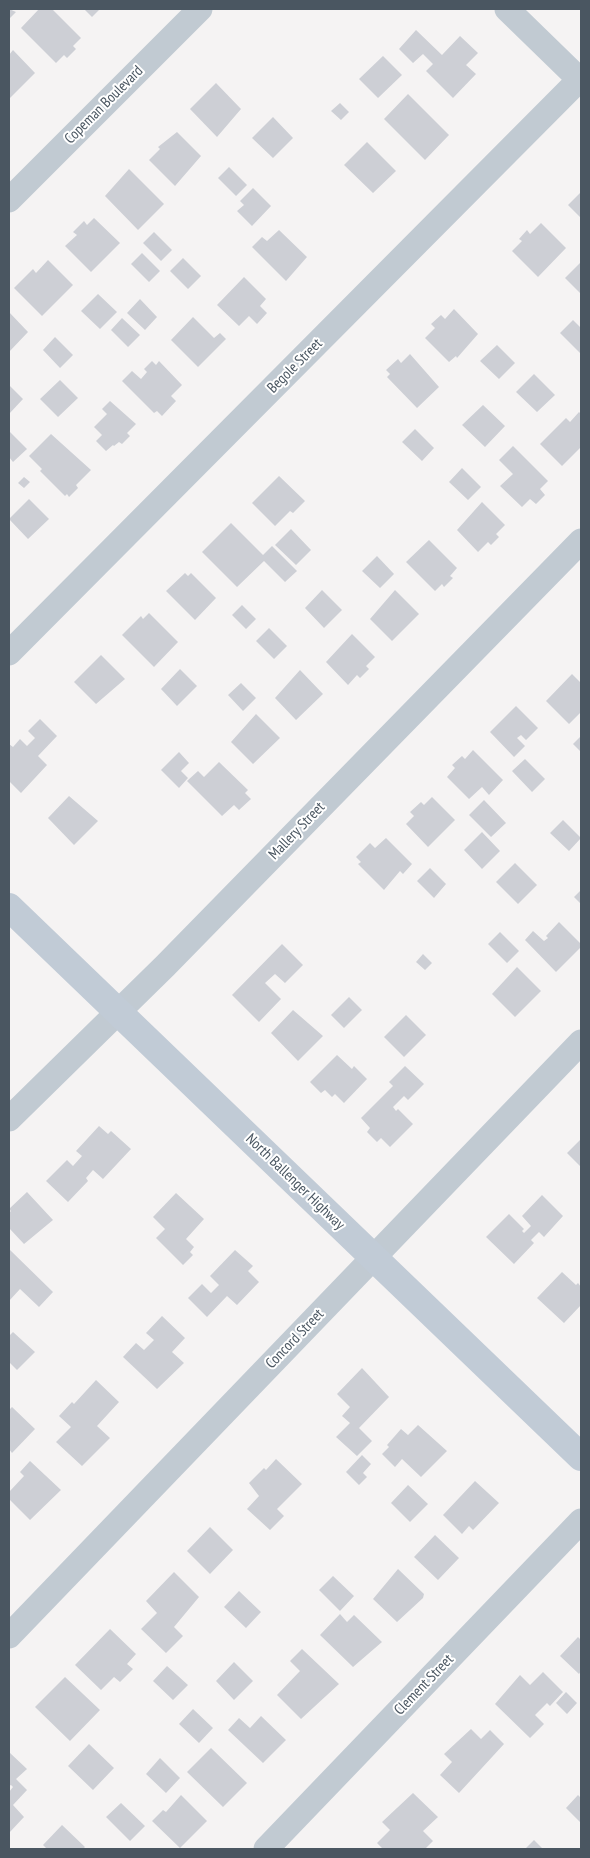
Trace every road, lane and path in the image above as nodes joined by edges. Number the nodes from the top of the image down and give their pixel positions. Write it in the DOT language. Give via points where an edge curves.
graph roads {
  1 [pos="200,9"];
  2 [pos="507,9"];
  3 [pos="581,80"];
  4 [pos="9,200"];
  5 [pos="581,541"];
  6 [pos="9,653"];
  7 [pos="9,907"];
  8 [pos="118,1012"];
  9 [pos="581,1042"];
  10 [pos="9,1119"];
  11 [pos="373,1258"];
  12 [pos="581,1457"];
  13 [pos="581,1521"];
  14 [pos="9,1636"];
  15 [pos="266,1849"];
  1 -- 4 [label="street, Copeman Boulevard"];
  2 -- 3 [label="street"];
  3 -- 6 [label="street, Begole Street"];
  5 -- 8 [label="street, Mallery Street"];
  7 -- 8 [label="main road, North Ballenger Highway"];
  8 -- 10 [label="street, Mallery Street"];
  8 -- 11 [label="main road, North Ballenger Highway"];
  9 -- 11 [label="street, Concord Street"];
  11 -- 12 [label="main road, North Ballenger Highway"];
  11 -- 14 [label="street, Concord Street"];
  13 -- 15 [label="street, Clement Street"];
}
